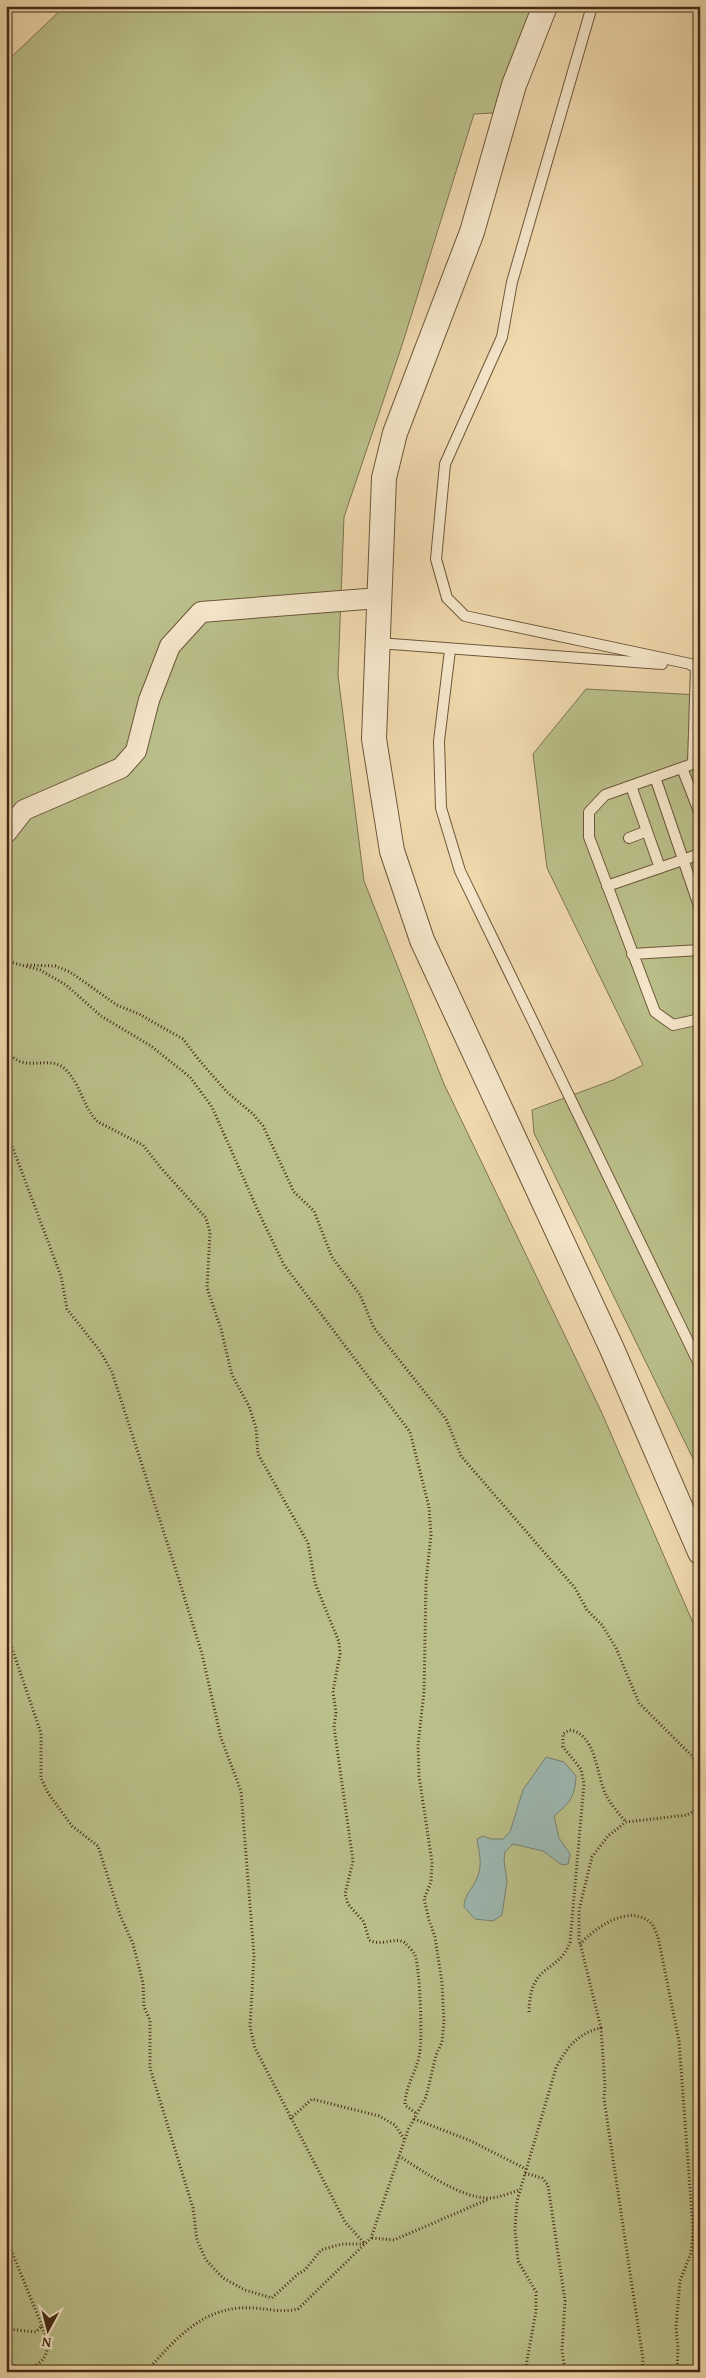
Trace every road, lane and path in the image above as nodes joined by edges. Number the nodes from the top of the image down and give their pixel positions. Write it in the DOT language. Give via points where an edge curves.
graph roads {
  1 [pos="545,6"];
  2 [pos="592,6"];
  3 [pos="379,598"];
  4 [pos="378,644"];
  5 [pos="450,650"];
  6 [pos="698,666"];
  7 [pos="696,762"];
  8 [pos="682,768"];
  9 [pos="655,777"];
  10 [pos="631,786"];
  11 [pos="700,814"];
  12 [pos="647,831"];
  13 [pos="6,833"];
  14 [pos="629,838"];
  15 [pos="700,854"];
  16 [pos="683,860"];
  17 [pos="660,868"];
  18 [pos="607,886"];
  19 [pos="699,905"];
  20 [pos="700,950"];
  21 [pos="632,954"];
  22 [pos="6,961"];
  23 [pos="23,965"];
  24 [pos="700,1019"];
  25 [pos="6,1050"];
  26 [pos="6,1130"];
  27 [pos="700,1366"];
  28 [pos="700,1552"];
  29 [pos="6,1631"];
  30 [pos="700,1781"];
  31 [pos="700,1808"];
  32 [pos="626,1822"];
  33 [pos="580,1944"];
  34 [pos="529,2012"];
  35 [pos="601,2028"];
  36 [pos="417,2114"];
  37 [pos="290,2119"];
  38 [pos="414,2119"];
  39 [pos="405,2140"];
  40 [pos="399,2156"];
  41 [pos="525,2171"];
  42 [pos="520,2190"];
  43 [pos="490,2198"];
  44 [pos="6,2237"];
  45 [pos="371,2238"];
  46 [pos="365,2244"];
  47 [pos="42,2326"];
  48 [pos="6,2329"];
  49 [pos="6,2360"];
  50 [pos="22,2371"];
  51 [pos="146,2372"];
  52 [pos="525,2372"];
  53 [pos="565,2372"];
  54 [pos="642,2372"];
  55 [pos="677,2372"];
  1 -- 3 [label="street" via="514,85 472,232 395,433 384,478"];
  2 -- 6 [label="lane" via="512,282 502,337 445,464 436,559 447,598 465,616"];
  3 -- 4 [label="street"];
  3 -- 13 [label="street" via="201,612 170,646 149,700 136,751 121,768 24,810"];
  4 -- 5 [label="lane"];
  4 -- 28 [label="street" via="374,739 392,851 422,940 612,1350"];
  5 -- 6 [label="lane"];
  5 -- 27 [label="lane" via="439,741 441,808 460,871"];
  6 -- 7 [label="lane"];
  7 -- 8 [label="lane"];
  8 -- 9 [label="lane"];
  8 -- 11 [label="lane"];
  9 -- 10 [label="lane"];
  9 -- 16 [label="lane"];
  10 -- 12 [label="lane"];
  10 -- 18 [label="lane" via="605,795 589,812 589,837"];
  12 -- 14 [label="lane"];
  12 -- 17 [label="lane"];
  15 -- 16 [label="lane"];
  16 -- 17 [label="lane"];
  16 -- 19 [label="lane"];
  17 -- 18 [label="lane"];
  18 -- 21 [label="lane"];
  20 -- 21 [label="lane"];
  21 -- 24 [label="lane" via="655,1012 673,1025"];
  22 -- 23 [label="path"];
  23 -- 30 [label="path" via="55,966 70,972 117,1005 183,1040 198,1060 263,1126 294,1192 314,1212 332,1257 360,1295 374,1328 446,1419 461,1456 575,1588 587,1610 602,1625 616,1648 639,1703 693,1757"];
  23 -- 36 [label="path" via="40,970 66,985 101,1016 151,1046 190,1077 212,1107 284,1265 410,1432 429,1507 431,1535 426,1582 424,1692 418,1745 432,1862 424,1900 435,1937 444,2022 442,2042 426,2096"];
  25 -- 36 [label="path" via="12,1058 26,1065 52,1063 65,1068 92,1116 143,1145 206,1218 210,1232 207,1288 222,1329 232,1375 250,1406 258,1454 308,1543 315,1583 339,1642 333,1691 334,1727 353,1861 345,1894 348,1904 364,1922 369,1940 377,1944 397,1940 414,1953 420,1991 420,2056 405,2096 405,2105"];
  26 -- 37 [label="path" via="61,1276 67,1308 112,1372 202,1654 221,1738 240,1791 254,1956 250,2027 255,2048"];
  29 -- 46 [label="path" via="41,1734 41,1778 72,1826 98,1846 133,1944 143,1983 144,2007 150,2020 150,2068 193,2208 197,2240 206,2260 223,2278 245,2290 272,2298 305,2270 321,2250 342,2244"];
  31 -- 32 [label="path" via="687,1815"];
  32 -- 33 [label="path" via="608,1836 592,1857 579,1910"];
  32 -- 34 [label="path" via="607,1797 589,1743 577,1731 569,1730 563,1734 562,1747 581,1769 584,1784 570,1942 566,1952 538,1975 529,1995"];
  33 -- 35 [label="path"];
  33 -- 55 [label="path" via="606,1922 620,1917 638,1917 651,1923 658,1937 679,2041 693,2229 691,2253 680,2281 676,2326"];
  35 -- 41 [label="path" via="587,2031 566,2048 556,2068"];
  35 -- 54 [label="path" via="606,2086 604,2098 643,2359"];
  36 -- 38 [label="path"];
  37 -- 39 [label="path" via="312,2099 379,2116 395,2125"];
  37 -- 46 [label="path" via="345,2222"];
  38 -- 39 [label="path"];
  38 -- 41 [label="path" via="468,2140"];
  39 -- 40 [label="path"];
  40 -- 43 [label="path" via="470,2196"];
  40 -- 45 [label="path"];
  41 -- 42 [label="path"];
  41 -- 53 [label="path" via="542,2178 548,2185 565,2301 562,2350"];
  42 -- 43 [label="path"];
  42 -- 52 [label="path" via="515,2229 518,2261 536,2292 536,2311"];
  43 -- 45 [label="path" via="394,2240"];
  44 -- 47 [label="path"];
  45 -- 46 [label="path"];
  46 -- 51 [label="path" via="298,2309 284,2312 241,2307 214,2313 179,2335"];
  47 -- 48 [label="path" via="36,2332"];
  47 -- 50 [label="path" via="47,2337 44,2360"];
  49 -- 50 [label="path"];
}
